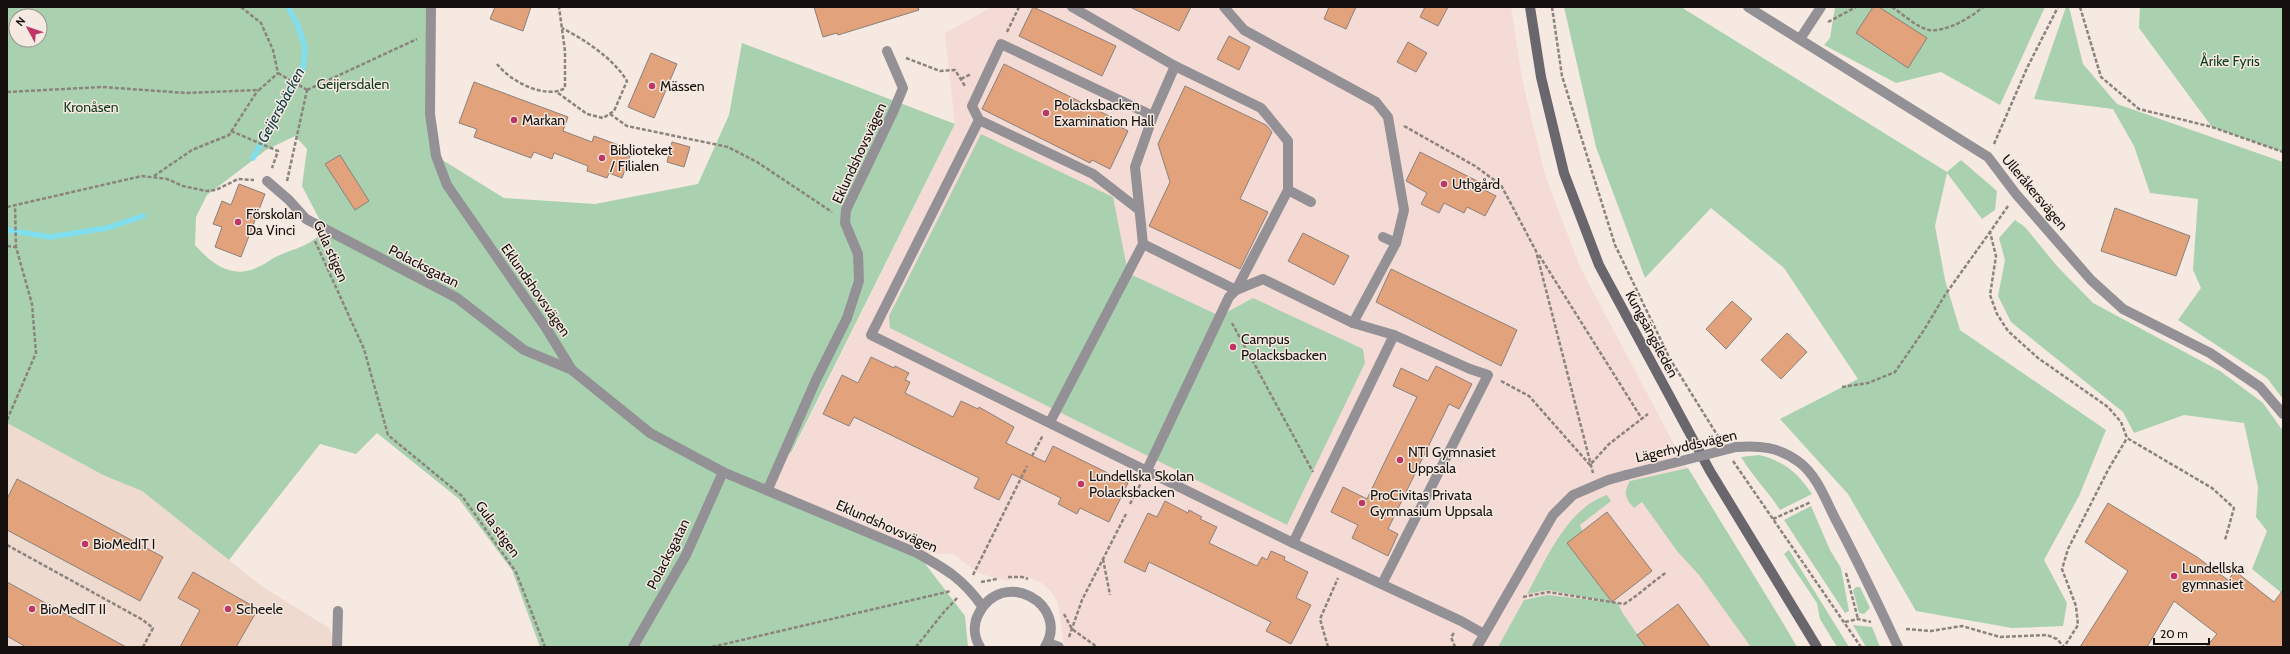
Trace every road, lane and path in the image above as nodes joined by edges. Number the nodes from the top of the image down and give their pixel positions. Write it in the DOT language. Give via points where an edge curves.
graph roads {
  1 [pos="241,7"];
  2 [pos="430,7"];
  3 [pos="559,7"];
  4 [pos="1019,7"];
  5 [pos="1072,7"];
  6 [pos="1224,7"];
  7 [pos="1530,7"];
  8 [pos="1552,7"];
  9 [pos="1748,7"];
  10 [pos="1821,7"];
  11 [pos="1856,7"];
  12 [pos="1892,7"];
  13 [pos="1983,7"];
  14 [pos="2058,7"];
  15 [pos="2080,7"];
  16 [pos="1012,21"];
  17 [pos="562,28"];
  18 [pos="1807,28"];
  19 [pos="431,32"];
  20 [pos="1800,39"];
  21 [pos="887,51"];
  22 [pos="497,64"];
  23 [pos="1175,66"];
  24 [pos="278,73"];
  25 [pos="258,90"];
  26 [pos="307,90"];
  27 [pos="7,92"];
  28 [pos="558,93"];
  29 [pos="973,103"];
  30 [pos="610,114"];
  31 [pos="1153,116"];
  32 [pos="1388,117"];
  33 [pos="979,120"];
  34 [pos="231,131"];
  35 [pos="2282,150"];
  36 [pos="1988,157"];
  37 [pos="154,176"];
  38 [pos="267,181"];
  39 [pos="287,184"];
  40 [pos="1288,190"];
  41 [pos="2016,194"];
  42 [pos="1311,202"];
  43 [pos="7,207"];
  44 [pos="15,207"];
  45 [pos="1138,210"];
  46 [pos="306,219"];
  47 [pos="845,223"];
  48 [pos="1990,232"];
  49 [pos="1383,237"];
  50 [pos="1396,243"];
  51 [pos="1143,244"];
  52 [pos="7,246"];
  53 [pos="16,247"];
  54 [pos="1536,251"];
  55 [pos="1236,290"];
  56 [pos="1220,316"];
  57 [pos="1353,323"];
  58 [pos="1394,335"];
  59 [pos="572,370"];
  60 [pos="1488,375"];
  61 [pos="1842,387"];
  62 [pos="1648,414"];
  63 [pos="2283,414"];
  64 [pos="1642,419"];
  65 [pos="7,420"];
  66 [pos="1050,422"];
  67 [pos="2127,438"];
  68 [pos="1723,445"];
  69 [pos="1032,456"];
  70 [pos="1731,458"];
  71 [pos="1590,465"];
  72 [pos="1028,466"];
  73 [pos="1147,470"];
  74 [pos="723,472"];
  75 [pos="1598,484"];
  76 [pos="1320,487"];
  77 [pos="768,489"];
  78 [pos="1811,502"];
  79 [pos="1130,504"];
  80 [pos="1126,514"];
  81 [pos="1773,519"];
  82 [pos="2225,540"];
  83 [pos="1293,543"];
  84 [pos="7,545"];
  85 [pos="1789,550"];
  86 [pos="1795,552"];
  87 [pos="1103,559"];
  88 [pos="1335,562"];
  89 [pos="1667,572"];
  90 [pos="1382,584"];
  91 [pos="968,587"];
  92 [pos="1526,590"];
  93 [pos="1110,595"];
  94 [pos="1522,597"];
  95 [pos="1519,603"];
  96 [pos="982,606"];
  97 [pos="338,611"];
  98 [pos="1845,622"];
  99 [pos="1888,627"];
  100 [pos="1484,634"];
  101 [pos="1063,644"];
  102 [pos="1047,645"];
  103 [pos="143,647"];
  104 [pos="337,647"];
  105 [pos="545,647"];
  106 [pos="633,647"];
  107 [pos="712,647"];
  108 [pos="916,647"];
  109 [pos="980,647"];
  110 [pos="1328,647"];
  111 [pos="1477,647"];
  112 [pos="1817,647"];
  113 [pos="1861,647"];
  114 [pos="1898,647"];
  115 [pos="2065,647"];
  1 -- 24 [label="path" via="261,23 273,50"];
  2 -- 19 [label="street, Eklundshovsvägen"];
  3 -- 17 [label="path"];
  4 -- 16 [label="path"];
  5 -- 23 [label="street"];
  6 -- 32 [label="street" via="1244,30 1376,102"];
  7 -- 112 [label="main road, Kungsängsleden" via="1541,77 1564,173 1599,265 1710,472"];
  8 -- 68 [label="path" via="1562,76 1615,245 1670,359"];
  9 -- 20 [label="street, Ulleråkersvägen"];
  10 -- 18 [label="street"];
  11 -- 18 [label="path" via="1825,23"];
  12 -- 13 [label="path" via="1919,26 1930,30 1954,25"];
  14 -- 36 [label="path" via="2027,68"];
  15 -- 35 [label="path" via="2101,77 2139,109 2212,127"];
  17 -- 28 [label="path" via="565,88"];
  17 -- 30 [label="path" via="578,36 614,65 627,81"];
  18 -- 20 [label="street"];
  19 -- 26 [label="path"];
  19 -- 59 [label="street, Eklundshovsvägen" via="430,114 436,156 447,184"];
  20 -- 36 [label="street, Ulleråkersvägen"];
  21 -- 29 [label="path" via="940,71 956,70"];
  21 -- 47 [label="street, Eklundshovsvägen" via="903,88 846,210"];
  22 -- 28 [label="path" via="503,72 522,83 547,93"];
  23 -- 31 [label="street"];
  23 -- 40 [label="street" via="1261,108 1288,141"];
  24 -- 25 [label="path"];
  24 -- 26 [label="path"];
  25 -- 27 [label="path" via="187,93 102,87"];
  25 -- 34 [label="path"];
  26 -- 39 [label="path"];
  28 -- 30 [label="path" via="587,114 603,118"];
  29 -- 31 [label="street" via="1001,44"];
  29 -- 33 [label="street"];
  30 -- 47 [label="path" via="627,126 728,147 805,193"];
  31 -- 45 [label="street" via="1135,166"];
  32 -- 50 [label="street" via="1404,210"];
  32 -- 54 [label="path" via="1476,166 1501,185"];
  33 -- 45 [label="street" via="1093,174"];
  33 -- 66 [label="street" via="872,335"];
  34 -- 37 [label="path" via="192,150"];
  34 -- 38 [label="path" via="278,151"];
  36 -- 41 [label="street, Ulleråkersvägen"];
  37 -- 38 [label="path" via="206,191 216,190 238,179"];
  37 -- 44 [label="path" via="142,176 46,196"];
  38 -- 46 [label="street, Polacksgatan"];
  40 -- 42 [label="street"];
  40 -- 55 [label="street"];
  41 -- 48 [label="path"];
  41 -- 63 [label="street, Ulleråkersvägen" via="2091,280 2123,309 2210,353 2260,388"];
  43 -- 44 [label="path"];
  44 -- 53 [label="path" via="13,215"];
  45 -- 51 [label="street"];
  46 -- 59 [label="street, Polacksgatan" via="457,298 524,350"];
  46 -- 105 [label="path, Gula stigen" via="364,349 388,435 462,496 516,572"];
  47 -- 77 [label="street, Eklundshovsvägen" via="858,254 859,281 847,318 816,380"];
  48 -- 61 [label="path" via="1895,372 1868,383"];
  48 -- 67 [label="path" via="1996,256 1990,295 1997,314 2008,331 2038,358 2108,407 2121,422"];
  49 -- 50 [label="street"];
  50 -- 57 [label="street"];
  51 -- 55 [label="street"];
  51 -- 66 [label="street"];
  52 -- 53 [label="path"];
  53 -- 65 [label="path" via="32,304 36,352"];
  54 -- 64 [label="path"];
  54 -- 71 [label="path"];
  55 -- 56 [label="street" via="1229,297"];
  55 -- 57 [label="street" via="1263,279"];
  56 -- 73 [label="street"];
  56 -- 76 [label="path" via="1235,325"];
  57 -- 58 [label="street"];
  58 -- 60 [label="street"];
  58 -- 76 [label="street"];
  59 -- 74 [label="street, Eklundshovsvägen" via="650,433"];
  60 -- 71 [label="path" via="1529,396"];
  60 -- 90 [label="street"];
  62 -- 64 [label="path"];
  64 -- 71 [label="path" via="1609,444"];
  66 -- 69 [label="path"];
  66 -- 73 [label="street"];
  67 -- 82 [label="path" via="2212,488 2234,508"];
  67 -- 115 [label="path" via="2108,470 2068,549 2064,562 2062,569 2076,606 2078,626"];
  70 -- 81 [label="path"];
  71 -- 75 [label="path"];
  72 -- 91 [label="path"];
  73 -- 79 [label="path"];
  73 -- 83 [label="street"];
  74 -- 77 [label="street, Eklundshovsvägen"];
  74 -- 106 [label="street, Polacksgatan" via="686,555"];
  75 -- 99 [label="street, Lägerhyddsvägen, bridge" via="1736,447 1777,449 1800,463 1818,485"];
  75 -- 100 [label="street, Lägerhyddsvägen" via="1573,495 1553,515"];
  76 -- 83 [label="street"];
  77 -- 91 [label="street, Eklundshovsvägen" via="917,553 944,568"];
  78 -- 81 [label="path"];
  80 -- 87 [label="path"];
  81 -- 86 [label="path"];
  83 -- 88 [label="street"];
  84 -- 103 [label="path" via="148,624 153,628"];
  85 -- 86 [label="path"];
  86 -- 98 [label="path"];
  87 -- 93 [label="path"];
  87 -- 101 [label="path"];
  88 -- 90 [label="street"];
  88 -- 110 [label="path" via="1338,578 1320,619"];
  89 -- 94 [label="path" via="1624,604 1548,592"];
  90 -- 100 [label="street"];
  91 -- 96 [label="street, Eklundshovsvägen"];
  91 -- 107 [label="path"];
  91 -- 108 [label="path" via="942,613"];
  92 -- 94 [label="path"];
  94 -- 95 [label="path"];
  96 -- 102 [label="street" via="996,594 1009,591 1032,596 1042,604 1048,616 1051,630"];
  96 -- 109 [label="street" via="976,619 975,632"];
  97 -- 104 [label="street"];
  98 -- 99 [label="path" via="1858,619"];
  98 -- 113 [label="path"];
  99 -- 114 [label="street, Lägerhyddsvägen"];
  99 -- 115 [label="path" via="1931,631 1962,626 2000,637 2047,635 2057,638"];
  100 -- 111 [label="street, Lägerhyddsvägen"];
  101 -- 102 [label="street"];
}
